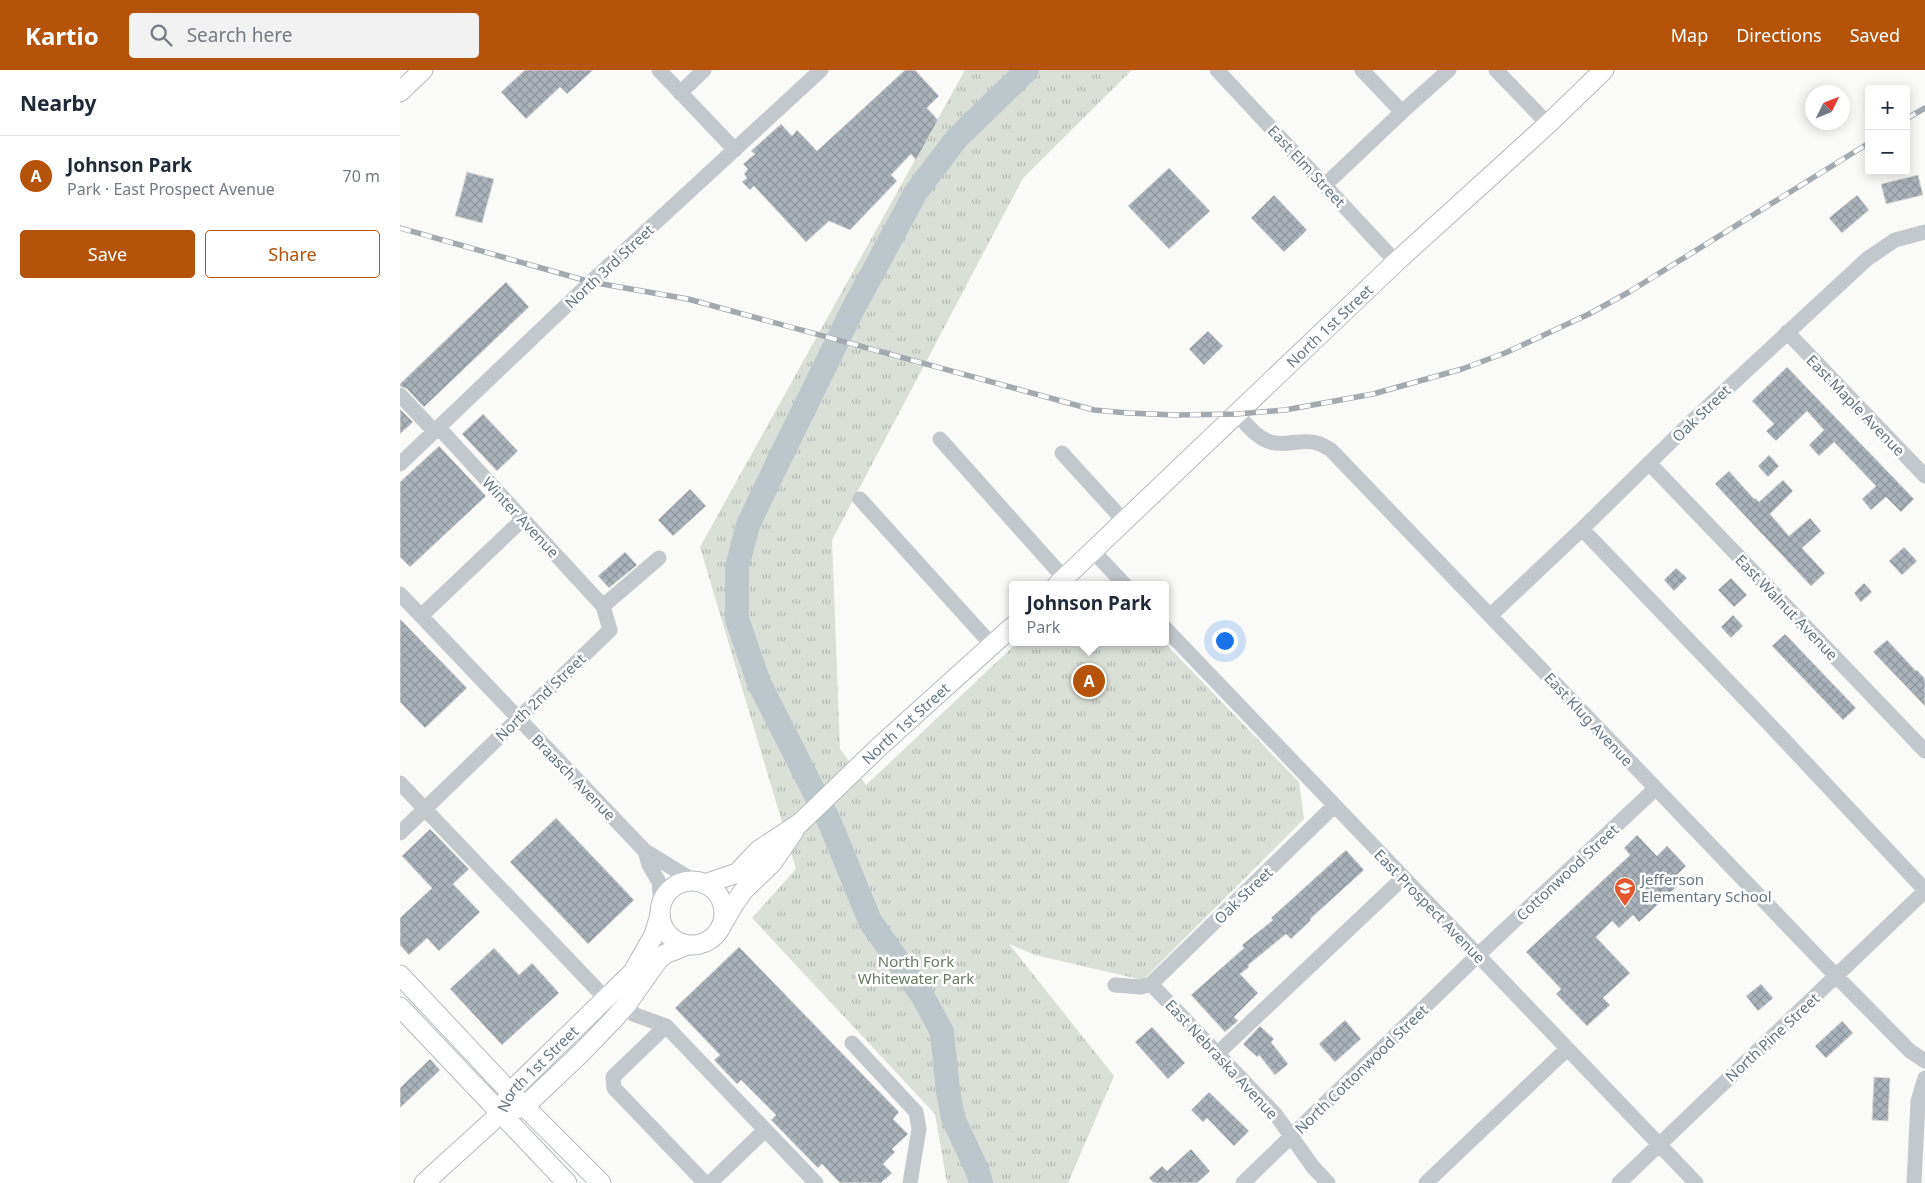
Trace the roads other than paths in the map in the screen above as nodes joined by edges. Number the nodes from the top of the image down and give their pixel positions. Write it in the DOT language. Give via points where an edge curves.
graph roads {
  1 [pos="423,70"];
  2 [pos="659,70"];
  3 [pos="704,70"];
  4 [pos="821,70"];
  5 [pos="1217,70"];
  6 [pos="1362,70"];
  7 [pos="1449,70"];
  8 [pos="1496,70"];
  9 [pos="1604,70"];
  10 [pos="400,92"];
  11 [pos="680,93"];
  12 [pos="1402,112"];
  13 [pos="1548,124"];
  14 [pos="735,150"];
  15 [pos="1325,186"];
  16 [pos="1925,232"];
  17 [pos="1396,262"];
  18 [pos="1787,332"];
  19 [pos="400,395"];
  20 [pos="1236,414"];
  21 [pos="437,430"];
  22 [pos="940,439"];
  23 [pos="1062,453"];
  24 [pos="1649,463"];
  25 [pos="400,464"];
  26 [pos="1925,476"];
  27 [pos="860,500"];
  28 [pos="523,519"];
  29 [pos="1124,521"];
  30 [pos="1582,529"];
  31 [pos="1093,551"];
  32 [pos="659,558"];
  33 [pos="1060,581"];
  34 [pos="1121,581"];
  35 [pos="400,594"];
  36 [pos="603,606"];
  37 [pos="1491,615"];
  38 [pos="421,616"];
  39 [pos="1009,630"];
  40 [pos="1169,632"];
  41 [pos="992,645"];
  42 [pos="518,718"];
  43 [pos="1925,751"];
  44 [pos="400,783"];
  45 [pos="1655,789"];
  46 [pos="1334,806"];
  47 [pos="425,809"];
  48 [pos="800,823"];
  49 [pos="400,833"];
  50 [pos="645,851"];
  51 [pos="1403,878"];
  52 [pos="699,882"];
  53 [pos="1925,891"];
  54 [pos="661,910"];
  55 [pos="721,926"];
  56 [pos="688,945"];
  57 [pos="1478,955"];
  58 [pos="400,975"];
  59 [pos="1837,976"];
  60 [pos="1151,984"];
  61 [pos="1115,985"];
  62 [pos="607,1000"];
  63 [pos="627,1004"];
  64 [pos="400,1007"];
  65 [pos="666,1026"];
  66 [pos="852,1043"];
  67 [pos="1567,1049"];
  68 [pos="1218,1053"];
  69 [pos="1925,1061"];
  70 [pos="1925,1078"];
  71 [pos="510,1092"];
  72 [pos="525,1106"];
  73 [pos="500,1114"];
  74 [pos="765,1130"];
  75 [pos="1292,1137"];
  76 [pos="1659,1144"];
  77 [pos="424,1183"];
  78 [pos="567,1183"];
  79 [pos="601,1183"];
  80 [pos="704,1183"];
  81 [pos="710,1183"];
  82 [pos="816,1183"];
  83 [pos="910,1183"];
  84 [pos="1243,1183"];
  85 [pos="1328,1183"];
  86 [pos="1426,1183"];
  87 [pos="1619,1183"];
  88 [pos="1696,1183"];
  89 [pos="1914,1183"];
  1 -- 10 [label="main road"];
  2 -- 11 [label="street"];
  3 -- 11 [label="street"];
  4 -- 14 [label="street, North 3rd Street"];
  5 -- 15 [label="street, East Elm Street"];
  6 -- 12 [label="street"];
  7 -- 12 [label="street"];
  8 -- 13 [label="street"];
  9 -- 13 [label="main road, North 1st Street"];
  11 -- 14 [label="street"];
  12 -- 15 [label="street"];
  13 -- 17 [label="main road, North 1st Street"];
  14 -- 21 [label="street, North 3rd Street"];
  15 -- 17 [label="street, East Elm Street"];
  16 -- 18 [label="street, Oak Street" via="1895,240 1867,259"];
  17 -- 20 [label="main road, North 1st Street"];
  18 -- 24 [label="street, Oak Street"];
  18 -- 26 [label="street, East Maple Avenue"];
  19 -- 21 [label="street, Winter Avenue"];
  20 -- 29 [label="main road, North 1st Street"];
  20 -- 37 [label="street, East Klug Avenue" via="1269,442 1307,441 1331,450"];
  21 -- 25 [label="street, North 3rd Street"];
  21 -- 28 [label="street, Winter Avenue"];
  22 -- 33 [label="street"];
  23 -- 29 [label="street"];
  24 -- 30 [label="street, Oak Street"];
  24 -- 43 [label="street, East Walnut Avenue"];
  27 -- 41 [label="street"];
  28 -- 36 [label="street, Winter Avenue"];
  28 -- 38 [label="street"];
  29 -- 31 [label="main road, North 1st Street"];
  30 -- 37 [label="street, Oak Street"];
  30 -- 53 [label="street"];
  31 -- 33 [label="main road, North 1st Street"];
  31 -- 34 [label="street"];
  32 -- 36 [label="street"];
  35 -- 38 [label="street, Braasch Avenue"];
  36 -- 42 [label="street, North 2nd Street" via="610,630"];
  37 -- 45 [label="street, East Klug Avenue"];
  38 -- 42 [label="street, Braasch Avenue"];
  39 -- 41 [label="main road, North 1st Street"];
  40 -- 46 [label="street, East Prospect Avenue"];
  41 -- 48 [label="main road, North 1st Street"];
  42 -- 47 [label="street, North 2nd Street"];
  42 -- 50 [label="street, Braasch Avenue"];
  44 -- 47 [label="street"];
  45 -- 57 [label="street, Cottonwood Street"];
  45 -- 59 [label="street, East Klug Avenue"];
  46 -- 51 [label="street, East Prospect Avenue"];
  46 -- 60 [label="street, Oak Street"];
  47 -- 49 [label="street, North 2nd Street"];
  47 -- 62 [label="street"];
  48 -- 52 [label="main road, North 1st Street" via="759,850 737,873"];
  48 -- 55 [label="main road, North 1st Street" via="772,863 744,890"];
  50 -- 52 [label="street, Braasch Avenue" via="682,876"];
  50 -- 54 [label="street, Braasch Avenue" via="659,882"];
  51 -- 57 [label="street, East Prospect Avenue"];
  51 -- 68 [label="street"];
  52 -- 54 [label="main road" via="683,882 674,887 666,895"];
  52 -- 55 [label="main road" via="720,897 724,916"];
  53 -- 59 [label="street, North Pine Street"];
  54 -- 56 [label="main road" via="663,926 669,935"];
  54 -- 62 [label="main road, North 1st Street" via="654,935 633,972"];
  55 -- 56 [label="main road" via="708,941"];
  56 -- 63 [label="main road, North 1st Street" via="658,960"];
  57 -- 67 [label="street, East Prospect Avenue"];
  57 -- 75 [label="street, North Cottonwood Street"];
  58 -- 71 [label="main road"];
  59 -- 69 [label="street, East Klug Avenue" via="1910,1051"];
  59 -- 76 [label="street, North Pine Street"];
  60 -- 61 [label="street" via="1140,987"];
  60 -- 68 [label="street, East Nebraska Avenue"];
  62 -- 71 [label="main road, North 1st Street"];
  63 -- 65 [label="street" via="633,1014"];
  63 -- 72 [label="main road, North 1st Street" via="582,1053"];
  64 -- 73 [label="main road"];
  65 -- 74 [label="street"];
  65 -- 80 [label="street" via="613,1077 614,1088"];
  66 -- 83 [label="street" via="916,1112 919,1130"];
  67 -- 76 [label="street, East Prospect Avenue"];
  67 -- 86 [label="street"];
  68 -- 75 [label="street, East Nebraska Avenue" via="1276,1115"];
  70 -- 89 [label="street" via="1918,1101"];
  71 -- 72 [label="main road"];
  71 -- 73 [label="main road, North 1st Street"];
  72 -- 73 [label="main road, North 1st Street"];
  72 -- 79 [label="main road"];
  73 -- 77 [label="main road"];
  73 -- 78 [label="main road"];
  74 -- 81 [label="street"];
  74 -- 82 [label="street"];
  75 -- 84 [label="street, North Cottonwood Street"];
  75 -- 85 [label="street, East Nebraska Avenue"];
  76 -- 87 [label="street, North Pine Street"];
  76 -- 88 [label="street, East Prospect Avenue"];
}
